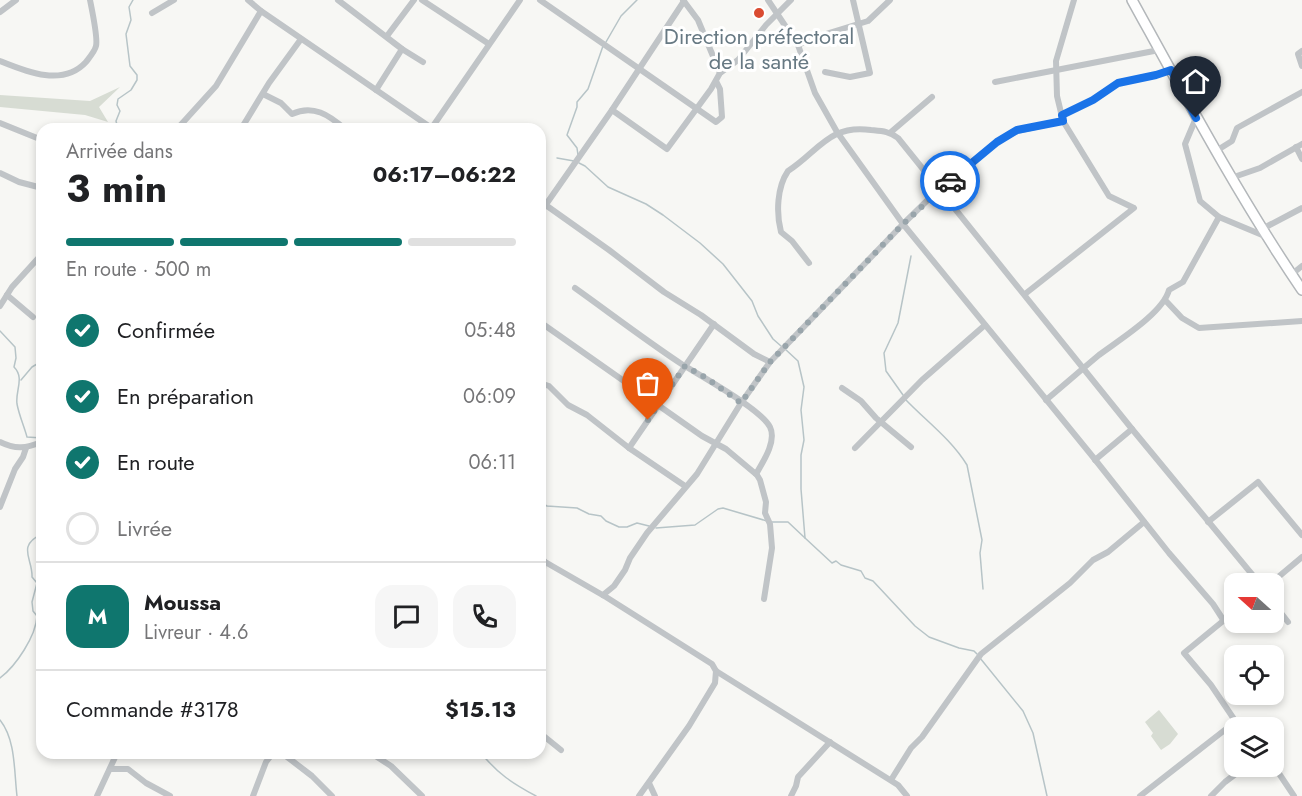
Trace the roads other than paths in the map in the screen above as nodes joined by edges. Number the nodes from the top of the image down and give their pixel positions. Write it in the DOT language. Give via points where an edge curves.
graph roads {
  1 [pos="16,0"];
  2 [pos="90,0"];
  3 [pos="174,0"];
  4 [pos="248,0"];
  5 [pos="338,0"];
  6 [pos="353,0"];
  7 [pos="414,0"];
  8 [pos="422,0"];
  9 [pos="436,0"];
  10 [pos="520,0"];
  11 [pos="540,0"];
  12 [pos="768,0"];
  13 [pos="791,0"];
  14 [pos="853,0"];
  15 [pos="890,0"];
  16 [pos="1074,0"];
  17 [pos="1132,0"];
  18 [pos="683,1"];
  19 [pos="348,7"];
  20 [pos="431,7"];
  21 [pos="261,11"];
  22 [pos="0,12"];
  23 [pos="152,13"];
  24 [pos="777,13"];
  25 [pos="858,25"];
  26 [pos="387,36"];
  27 [pos="301,39"];
  28 [pos="489,44"];
  29 [pos="798,45"];
  30 [pos="402,49"];
  31 [pos="1159,50"];
  32 [pos="1302,51"];
  33 [pos="0,61"];
  34 [pos="423,62"];
  35 [pos="1302,66"];
  36 [pos="640,67"];
  37 [pos="1057,70"];
  38 [pos="1171,70"];
  39 [pos="825,72"];
  40 [pos="720,73"];
  41 [pos="716,81"];
  42 [pos="995,82"];
  43 [pos="376,90"];
  44 [pos="1302,92"];
  45 [pos="262,94"];
  46 [pos="932,97"];
  47 [pos="697,107"];
  48 [pos="612,110"];
  49 [pos="1063,118"];
  50 [pos="1196,118"];
  51 [pos="0,123"];
  52 [pos="182,123"];
  53 [pos="245,123"];
  54 [pos="337,123"];
  55 [pos="423,123"];
  56 [pos="436,123"];
  57 [pos="837,132"];
  58 [pos="891,132"];
  59 [pos="36,138"];
  60 [pos="1299,146"];
  61 [pos="1216,152"];
  62 [pos="1302,159"];
  63 [pos="0,173"];
  64 [pos="1231,178"];
  65 [pos="36,186"];
  66 [pos="939,189"];
  67 [pos="546,199"];
  68 [pos="546,206"];
  69 [pos="1302,208"];
  70 [pos="1219,217"];
  71 [pos="903,224"];
  72 [pos="1264,233"];
  73 [pos="36,261"];
  74 [pos="809,263"];
  75 [pos="1302,266"];
  76 [pos="1292,274"];
  77 [pos="575,288"];
  78 [pos="1302,290"];
  79 [pos="1025,294"];
  80 [pos="7,295"];
  81 [pos="1166,301"];
  82 [pos="0,306"];
  83 [pos="33,317"];
  84 [pos="1302,321"];
  85 [pos="714,324"];
  86 [pos="985,325"];
  87 [pos="546,326"];
  88 [pos="770,362"];
  89 [pos="685,366"];
  90 [pos="1084,368"];
  91 [pos="546,385"];
  92 [pos="842,388"];
  93 [pos="1046,400"];
  94 [pos="741,403"];
  95 [pos="658,406"];
  96 [pos="881,422"];
  97 [pos="1132,429"];
  98 [pos="0,442"];
  99 [pos="36,444"];
  100 [pos="716,444"];
  101 [pos="911,447"];
  102 [pos="26,448"];
  103 [pos="629,448"];
  104 [pos="855,448"];
  105 [pos="1095,460"];
  106 [pos="756,474"];
  107 [pos="685,486"];
  108 [pos="0,507"];
  109 [pos="1144,522"];
  110 [pos="1208,522"];
  111 [pos="1302,535"];
  112 [pos="1302,557"];
  113 [pos="546,562"];
  114 [pos="1251,573"];
  115 [pos="1283,573"];
  116 [pos="603,595"];
  117 [pos="764,599"];
  118 [pos="1284,617"];
  119 [pos="1224,621"];
  120 [pos="1288,622"];
  121 [pos="716,670"];
  122 [pos="1232,717"];
  123 [pos="1224,735"];
  124 [pos="546,738"];
  125 [pos="830,742"];
  126 [pos="561,750"];
  127 [pos="114,759"];
  128 [pos="268,759"];
  129 [pos="290,759"];
  130 [pos="380,759"];
  131 [pos="110,769"];
  132 [pos="1232,777"];
  133 [pos="1281,777"];
  134 [pos="891,780"];
  135 [pos="649,783"];
  136 [pos="327,794"];
  137 [pos="98,796"];
  138 [pos="170,796"];
  139 [pos="253,796"];
  140 [pos="422,796"];
  141 [pos="639,796"];
  142 [pos="655,796"];
  143 [pos="791,796"];
  144 [pos="907,796"];
  145 [pos="1140,796"];
  146 [pos="1212,796"];
  147 [pos="1294,796"];
  1 -- 22 [label="street"];
  2 -- 33 [label="street" via="96,46 78,70 67,75 46,75"];
  3 -- 23 [label="street"];
  4 -- 21 [label="street"];
  5 -- 19 [label="street"];
  6 -- 19 [label="street"];
  7 -- 26 [label="street"];
  8 -- 20 [label="street"];
  9 -- 20 [label="street"];
  10 -- 28 [label="street"];
  11 -- 36 [label="street"];
  12 -- 24 [label="street"];
  13 -- 24 [label="street"];
  14 -- 25 [label="street"];
  15 -- 25 [label="street" via="868,21"];
  16 -- 37 [label="street" via="1058,51"];
  17 -- 31 [label="highway"];
  18 -- 36 [label="street"];
  18 -- 40 [label="street" via="698,20"];
  19 -- 26 [label="street"];
  20 -- 28 [label="street"];
  21 -- 27 [label="street"];
  21 -- 52 [label="street" via="216,86"];
  24 -- 29 [label="street"];
  24 -- 40 [label="street" via="738,60"];
  25 -- 29 [label="street"];
  25 -- 39 [label="street" via="870,73 850,77"];
  26 -- 30 [label="street"];
  27 -- 43 [label="street"];
  27 -- 45 [label="street"];
  28 -- 56 [label="street"];
  29 -- 57 [label="street" via="815,93"];
  30 -- 34 [label="street"];
  30 -- 43 [label="street"];
  31 -- 37 [label="street"];
  31 -- 38 [label="highway"];
  32 -- 35 [label="street" via="1298,54"];
  36 -- 47 [label="street"];
  36 -- 48 [label="street"];
  37 -- 42 [label="street"];
  37 -- 49 [label="street" via="1057,96"];
  38 -- 49 [label="street" via="1118,83"];
  38 -- 50 [label="highway"];
  40 -- 41 [label="street"];
  41 -- 47 [label="street"];
  41 -- 47 [label="street" via="722,117 716,122"];
  43 -- 55 [label="street"];
  44 -- 61 [label="street" via="1238,128 1232,141"];
  45 -- 53 [label="street"];
  45 -- 54 [label="street" via="281,103 292,114 307,108"];
  46 -- 58 [label="street"];
  47 -- 48 [label="street" via="667,149"];
  48 -- 67 [label="street"];
  49 -- 66 [label="street" via="1017,130"];
  49 -- 79 [label="street" via="1110,196 1134,208"];
  50 -- 61 [label="highway"];
  50 -- 70 [label="street" via="1185,144 1200,201"];
  51 -- 59 [label="street"];
  57 -- 58 [label="street" via="861,128"];
  57 -- 71 [label="street"];
  57 -- 74 [label="street" via="788,171 780,185 781,232"];
  58 -- 66 [label="street"];
  60 -- 62 [label="street"];
  60 -- 64 [label="street" via="1260,168"];
  61 -- 64 [label="highway"];
  63 -- 65 [label="street"];
  64 -- 72 [label="highway"];
  66 -- 71 [label="street"];
  66 -- 79 [label="street"];
  68 -- 85 [label="street"];
  69 -- 72 [label="street"];
  70 -- 72 [label="street"];
  70 -- 81 [label="street" via="1182,282 1169,290"];
  71 -- 86 [label="street"];
  71 -- 88 [label="street"];
  72 -- 76 [label="highway"];
  73 -- 80 [label="street"];
  75 -- 76 [label="street"];
  76 -- 78 [label="highway"];
  77 -- 89 [label="street"];
  79 -- 90 [label="street"];
  80 -- 82 [label="street"];
  80 -- 83 [label="street"];
  81 -- 84 [label="street" via="1182,318 1199,328"];
  81 -- 90 [label="street"];
  85 -- 88 [label="street"];
  85 -- 89 [label="street"];
  86 -- 93 [label="street"];
  86 -- 96 [label="street"];
  87 -- 95 [label="street"];
  88 -- 94 [label="street"];
  89 -- 94 [label="street"];
  89 -- 95 [label="street"];
  90 -- 93 [label="street"];
  90 -- 97 [label="street"];
  91 -- 103 [label="street"];
  92 -- 96 [label="street"];
  93 -- 105 [label="street"];
  94 -- 100 [label="street"];
  94 -- 106 [label="street" via="771,428 772,439"];
  95 -- 100 [label="street"];
  95 -- 103 [label="street"];
  96 -- 101 [label="street"];
  96 -- 104 [label="street"];
  97 -- 105 [label="street"];
  97 -- 110 [label="street"];
  98 -- 102 [label="street"];
  99 -- 102 [label="street"];
  100 -- 106 [label="street"];
  100 -- 107 [label="street"];
  102 -- 108 [label="street"];
  103 -- 107 [label="street"];
  105 -- 109 [label="street"];
  106 -- 117 [label="street" via="766,502 772,548"];
  107 -- 116 [label="street" via="630,558 614,586"];
  109 -- 119 [label="street"];
  109 -- 134 [label="street" via="979,656"];
  110 -- 111 [label="street" via="1258,482"];
  110 -- 114 [label="street"];
  112 -- 115 [label="street"];
  113 -- 116 [label="street"];
  116 -- 121 [label="street"];
  118 -- 120 [label="street"];
  119 -- 122 [label="street" via="1184,653"];
  121 -- 125 [label="street"];
  121 -- 135 [label="street" via="715,683"];
  123 -- 145 [label="street"];
  124 -- 126 [label="street"];
  125 -- 134 [label="street"];
  125 -- 143 [label="street" via="798,777"];
  127 -- 131 [label="street"];
  128 -- 139 [label="street"];
  129 -- 136 [label="street"];
  130 -- 140 [label="street"];
  131 -- 137 [label="street"];
  131 -- 138 [label="street" via="128,769"];
  132 -- 146 [label="street"];
  133 -- 147 [label="street"];
  134 -- 144 [label="street"];
  135 -- 141 [label="street"];
  135 -- 142 [label="street"];
}
